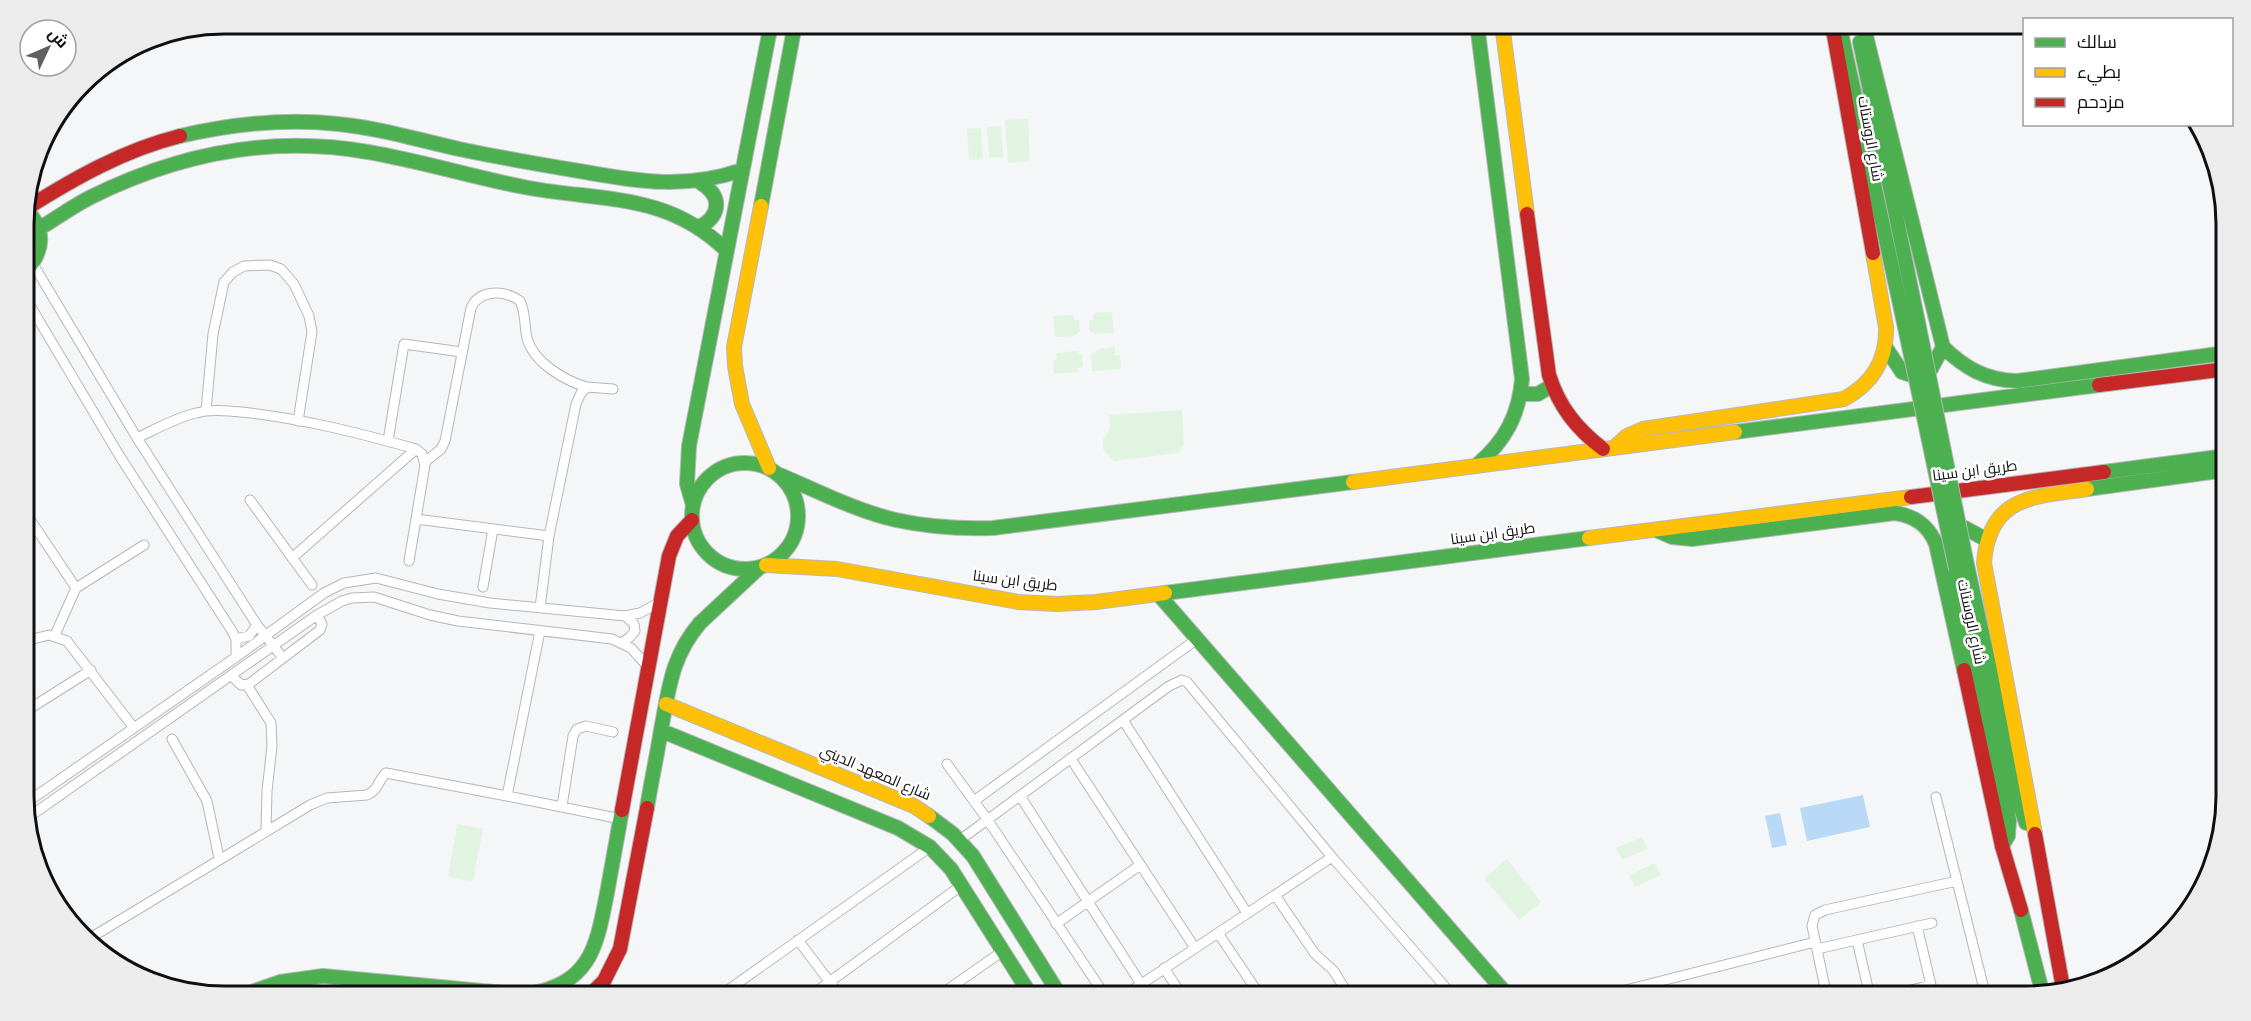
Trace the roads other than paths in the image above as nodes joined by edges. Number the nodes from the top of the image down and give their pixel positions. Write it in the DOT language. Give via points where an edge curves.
graph roads {
  1 [pos="1478,34"];
  2 [pos="1503,34"];
  3 [pos="1834,34"];
  4 [pos="1840,34"];
  5 [pos="1861,34"];
  6 [pos="1864,34"];
  7 [pos="769,35"];
  8 [pos="793,35"];
  9 [pos="742,170"];
  10 [pos="700,183"];
  11 [pos="36,202"];
  12 [pos="35,217"];
  13 [pos="700,226"];
  14 [pos="40,228"];
  15 [pos="727,251"];
  16 [pos="35,260"];
  17 [pos="35,277"];
  18 [pos="35,314"];
  19 [pos="1913,330"];
  20 [pos="1943,347"];
  21 [pos="1886,348"];
  22 [pos="462,352"];
  23 [pos="2216,353"];
  24 [pos="2216,370"];
  25 [pos="1551,386"];
  26 [pos="588,387"];
  27 [pos="613,389"];
  28 [pos="1522,394"];
  29 [pos="206,411"];
  30 [pos="298,421"];
  31 [pos="137,438"];
  32 [pos="388,441"];
  33 [pos="1608,448"];
  34 [pos="416,449"];
  35 [pos="2216,457"];
  36 [pos="425,462"];
  37 [pos="1478,464"];
  38 [pos="2216,471"];
  39 [pos="775,472"];
  40 [pos="250,500"];
  41 [pos="693,505"];
  42 [pos="416,519"];
  43 [pos="692,520"];
  44 [pos="35,527"];
  45 [pos="494,529"];
  46 [pos="1656,530"];
  47 [pos="1933,535"];
  48 [pos="549,536"];
  49 [pos="1987,540"];
  50 [pos="144,545"];
  51 [pos="292,558"];
  52 [pos="409,561"];
  53 [pos="763,566"];
  54 [pos="1961,567"];
  55 [pos="312,585"];
  56 [pos="483,587"];
  57 [pos="76,588"];
  58 [pos="1159,595"];
  59 [pos="662,601"];
  60 [pos="540,608"];
  61 [pos="317,615"];
  62 [pos="625,616"];
  63 [pos="257,625"];
  64 [pos="540,631"];
  65 [pos="55,635"];
  66 [pos="265,635"];
  67 [pos="35,638"];
  68 [pos="236,639"];
  69 [pos="1197,639"];
  70 [pos="622,643"];
  71 [pos="273,646"];
  72 [pos="236,657"];
  73 [pos="283,658"];
  74 [pos="649,668"];
  75 [pos="91,670"];
  76 [pos="232,676"];
  77 [pos="247,685"];
  78 [pos="666,704"];
  79 [pos="35,705"];
  80 [pos="149,718"];
  81 [pos="1123,720"];
  82 [pos="134,728"];
  83 [pos="157,728"];
  84 [pos="662,731"];
  85 [pos="613,732"];
  86 [pos="172,739"];
  87 [pos="1071,759"];
  88 [pos="947,764"];
  89 [pos="507,796"];
  90 [pos="1020,796"];
  91 [pos="35,797"];
  92 [pos="1936,797"];
  93 [pos="974,801"];
  94 [pos="562,806"];
  95 [pos="36,812"];
  96 [pos="621,819"];
  97 [pos="987,819"];
  98 [pos="266,830"];
  99 [pos="2035,837"];
  100 [pos="960,840"];
  101 [pos="930,846"];
  102 [pos="2002,846"];
  103 [pos="1332,857"];
  104 [pos="219,858"];
  105 [pos="1140,865"];
  106 [pos="1957,881"];
  107 [pos="962,885"];
  108 [pos="1275,895"];
  109 [pos="1088,901"];
  110 [pos="1247,913"];
  111 [pos="1932,923"];
  112 [pos="1056,924"];
  113 [pos="1917,926"];
  114 [pos="1218,933"];
  115 [pos="95,935"];
  116 [pos="798,940"];
  117 [pos="1857,940"];
  118 [pos="1816,945"];
  119 [pos="1195,948"];
  120 [pos="1003,951"];
  121 [pos="1164,968"];
  122 [pos="830,982"];
  123 [pos="2062,983"];
  124 [pos="1141,984"];
  125 [pos="1137,986"];
  126 [pos="1176,986"];
  127 [pos="1254,986"];
  128 [pos="1343,986"];
  129 [pos="1445,986"];
  130 [pos="1500,986"];
  131 [pos="1643,986"];
  132 [pos="1825,986"];
  133 [pos="1868,986"];
  134 [pos="1927,986"];
  135 [pos="1983,986"];
  136 [pos="2041,986"];
  137 [pos="266,987"];
  138 [pos="439,987"];
  139 [pos="558,987"];
  140 [pos="598,987"];
  141 [pos="732,987"];
  142 [pos="823,987"];
  143 [pos="833,987"];
  144 [pos="952,987"];
  145 [pos="1025,987"];
  146 [pos="1054,987"];
  147 [pos="1099,987"];
  1 -- 28 [label="main road"];
  2 -- 25 [label="main road"];
  3 -- 21 [label="main road, شارع الروستات" via="1886,327"];
  4 -- 19 [label="main road"];
  5 -- 19 [label="main road" via="1862,59"];
  6 -- 20 [label="main road, شارع الروستات"];
  7 -- 9 [label="main road"];
  8 -- 39 [label="main road" via="734,347 742,404"];
  9 -- 10 [label="main road"];
  9 -- 15 [label="main road"];
  10 -- 11 [label="main road" via="657,183 530,164 371,128 333,123 267,123 211,129 147,146 78,177"];
  10 -- 13 [label="main road" via="713,191 718,205 713,219"];
  12 -- 14 [label="main road"];
  13 -- 14 [label="main road" via="651,206 525,187 367,152 295,146 224,151 155,169 90,198"];
  13 -- 15 [label="main road"];
  14 -- 16 [label="main road" via="40,253"];
  15 -- 41 [label="main road" via="689,446 687,485"];
  17 -- 31 [label="street"];
  18 -- 68 [label="street"];
  19 -- 54 [label="main road, bridge"];
  20 -- 21 [label="main road" via="1931,369 1917,377 1902,372"];
  20 -- 23 [label="main road" via="1975,374 2002,381"];
  21 -- 33 [label="main road, شارع الروستات" via="1872,379 1844,399 1643,429"];
  22 -- 26 [label="street" via="478,296 508,296 520,301 527,340 539,358 568,379"];
  22 -- 32 [label="street" via="404,344"];
  22 -- 36 [label="street" via="445,441"];
  24 -- 33 [label="main road"];
  25 -- 28 [label="main road" via="1538,394"];
  25 -- 33 [label="main road" via="1571,422"];
  26 -- 27 [label="street"];
  26 -- 48 [label="street" via="576,404"];
  28 -- 37 [label="main road" via="1503,441"];
  29 -- 30 [label="street" via="264,414"];
  29 -- 30 [label="street" via="213,334 224,282 244,266 270,265 281,269 294,284 312,332"];
  29 -- 31 [label="street" via="187,415"];
  30 -- 32 [label="street"];
  31 -- 63 [label="street"];
  32 -- 34 [label="street"];
  33 -- 37 [label="main road"];
  34 -- 36 [label="street"];
  34 -- 51 [label="street"];
  35 -- 46 [label="main road, طريق ابن سينا"];
  36 -- 42 [label="street"];
  37 -- 39 [label="main road" via="1018,526 967,528 919,524 875,514"];
  38 -- 49 [label="main road, شارع الروستات" via="2031,497 2005,510"];
  39 -- 41 [label="main road" via="746,462 722,467 703,483"];
  39 -- 53 [label="main road" via="794,494 799,516 790,546 779,558"];
  40 -- 51 [label="street"];
  41 -- 43 [label="main road"];
  42 -- 45 [label="street"];
  42 -- 52 [label="street"];
  43 -- 53 [label="main road" via="695,534 710,556 747,569"];
  43 -- 59 [label="main road" via="672,546"];
  44 -- 57 [label="street"];
  45 -- 48 [label="street"];
  45 -- 56 [label="street"];
  46 -- 47 [label="main road" via="1692,539 1895,513 1919,520"];
  46 -- 58 [label="main road, طريق ابن سينا"];
  47 -- 49 [label="main road" via="1942,528 1959,526"];
  47 -- 102 [label="main road, شارع الروستات"];
  48 -- 60 [label="street"];
  49 -- 99 [label="main road, شارع الروستات" via="1984,563"];
  50 -- 57 [label="street"];
  51 -- 55 [label="street"];
  53 -- 58 [label="main road, طريق ابن سينا" via="837,569 1031,604"];
  53 -- 78 [label="main road" via="693,631 675,662"];
  54 -- 99 [label="main road" via="2020,806"];
  54 -- 102 [label="main road" via="2009,820 2008,836"];
  57 -- 65 [label="street"];
  58 -- 69 [label="main road"];
  59 -- 62 [label="street"];
  59 -- 74 [label="main road"];
  60 -- 62 [label="street"];
  60 -- 66 [label="street" via="464,599 387,579 365,578 333,587"];
  61 -- 64 [label="street" via="342,601 374,597 458,621"];
  61 -- 71 [label="street"];
  61 -- 73 [label="street" via="321,629"];
  62 -- 70 [label="street" via="634,624 635,631"];
  63 -- 66 [label="street"];
  63 -- 68 [label="street" via="249,636"];
  64 -- 70 [label="street" via="601,636"];
  64 -- 89 [label="street"];
  65 -- 67 [label="street"];
  65 -- 75 [label="street" via="72,645"];
  66 -- 71 [label="street"];
  66 -- 72 [label="street"];
  68 -- 72 [label="street"];
  69 -- 93 [label="street"];
  69 -- 130 [label="main road"];
  70 -- 74 [label="street"];
  71 -- 73 [label="street"];
  71 -- 76 [label="street"];
  72 -- 80 [label="street"];
  73 -- 77 [label="street"];
  74 -- 96 [label="main road"];
  75 -- 79 [label="street"];
  75 -- 82 [label="street"];
  76 -- 77 [label="street" via="241,685"];
  76 -- 83 [label="street"];
  77 -- 98 [label="street" via="271,723"];
  78 -- 84 [label="main road"];
  78 -- 100 [label="main road, شارع المعهد الديني" via="914,806 945,825"];
  80 -- 82 [label="street"];
  80 -- 83 [label="street"];
  81 -- 87 [label="street"];
  81 -- 103 [label="street" via="1169,686 1182,680 1187,682"];
  81 -- 110 [label="street"];
  82 -- 91 [label="street"];
  83 -- 95 [label="street"];
  84 -- 101 [label="main road" via="898,828"];
  84 -- 140 [label="main road" via="620,949"];
  85 -- 94 [label="street" via="586,726 577,729"];
  86 -- 104 [label="street" via="207,801"];
  87 -- 90 [label="street"];
  87 -- 105 [label="street"];
  88 -- 93 [label="street"];
  89 -- 94 [label="street"];
  89 -- 98 [label="street" via="386,773 372,793 327,798"];
  90 -- 97 [label="street"];
  90 -- 109 [label="street"];
  92 -- 106 [label="street"];
  93 -- 97 [label="street"];
  94 -- 96 [label="street"];
  96 -- 139 [label="main road" via="598,942 582,969"];
  97 -- 100 [label="street"];
  97 -- 112 [label="street"];
  98 -- 104 [label="street"];
  99 -- 123 [label="main road, شارع الروستات"];
  100 -- 146 [label="main road, شارع المعهد الديني"];
  101 -- 107 [label="main road"];
  101 -- 116 [label="street"];
  102 -- 136 [label="main road, شارع الروستات"];
  103 -- 108 [label="street"];
  103 -- 129 [label="street"];
  104 -- 115 [label="street"];
  105 -- 109 [label="street"];
  105 -- 119 [label="street"];
  106 -- 118 [label="street" via="1820,912 1813,920"];
  106 -- 135 [label="street"];
  107 -- 120 [label="main road"];
  107 -- 122 [label="street"];
  108 -- 110 [label="street"];
  108 -- 128 [label="street" via="1315,954 1333,970"];
  109 -- 112 [label="street"];
  109 -- 124 [label="street"];
  110 -- 114 [label="street"];
  111 -- 113 [label="street"];
  112 -- 147 [label="street"];
  113 -- 117 [label="street"];
  113 -- 134 [label="street" via="1931,985"];
  114 -- 119 [label="street"];
  114 -- 127 [label="street"];
  116 -- 122 [label="street"];
  116 -- 141 [label="street"];
  117 -- 118 [label="street"];
  117 -- 133 [label="street"];
  118 -- 131 [label="street"];
  118 -- 132 [label="street"];
  119 -- 121 [label="street"];
  120 -- 144 [label="street"];
  120 -- 145 [label="main road"];
  121 -- 124 [label="street"];
  121 -- 126 [label="street"];
  122 -- 142 [label="street"];
  122 -- 143 [label="street"];
  124 -- 125 [label="street"];
  137 -- 138 [label="main road" via="323,976"];
}
